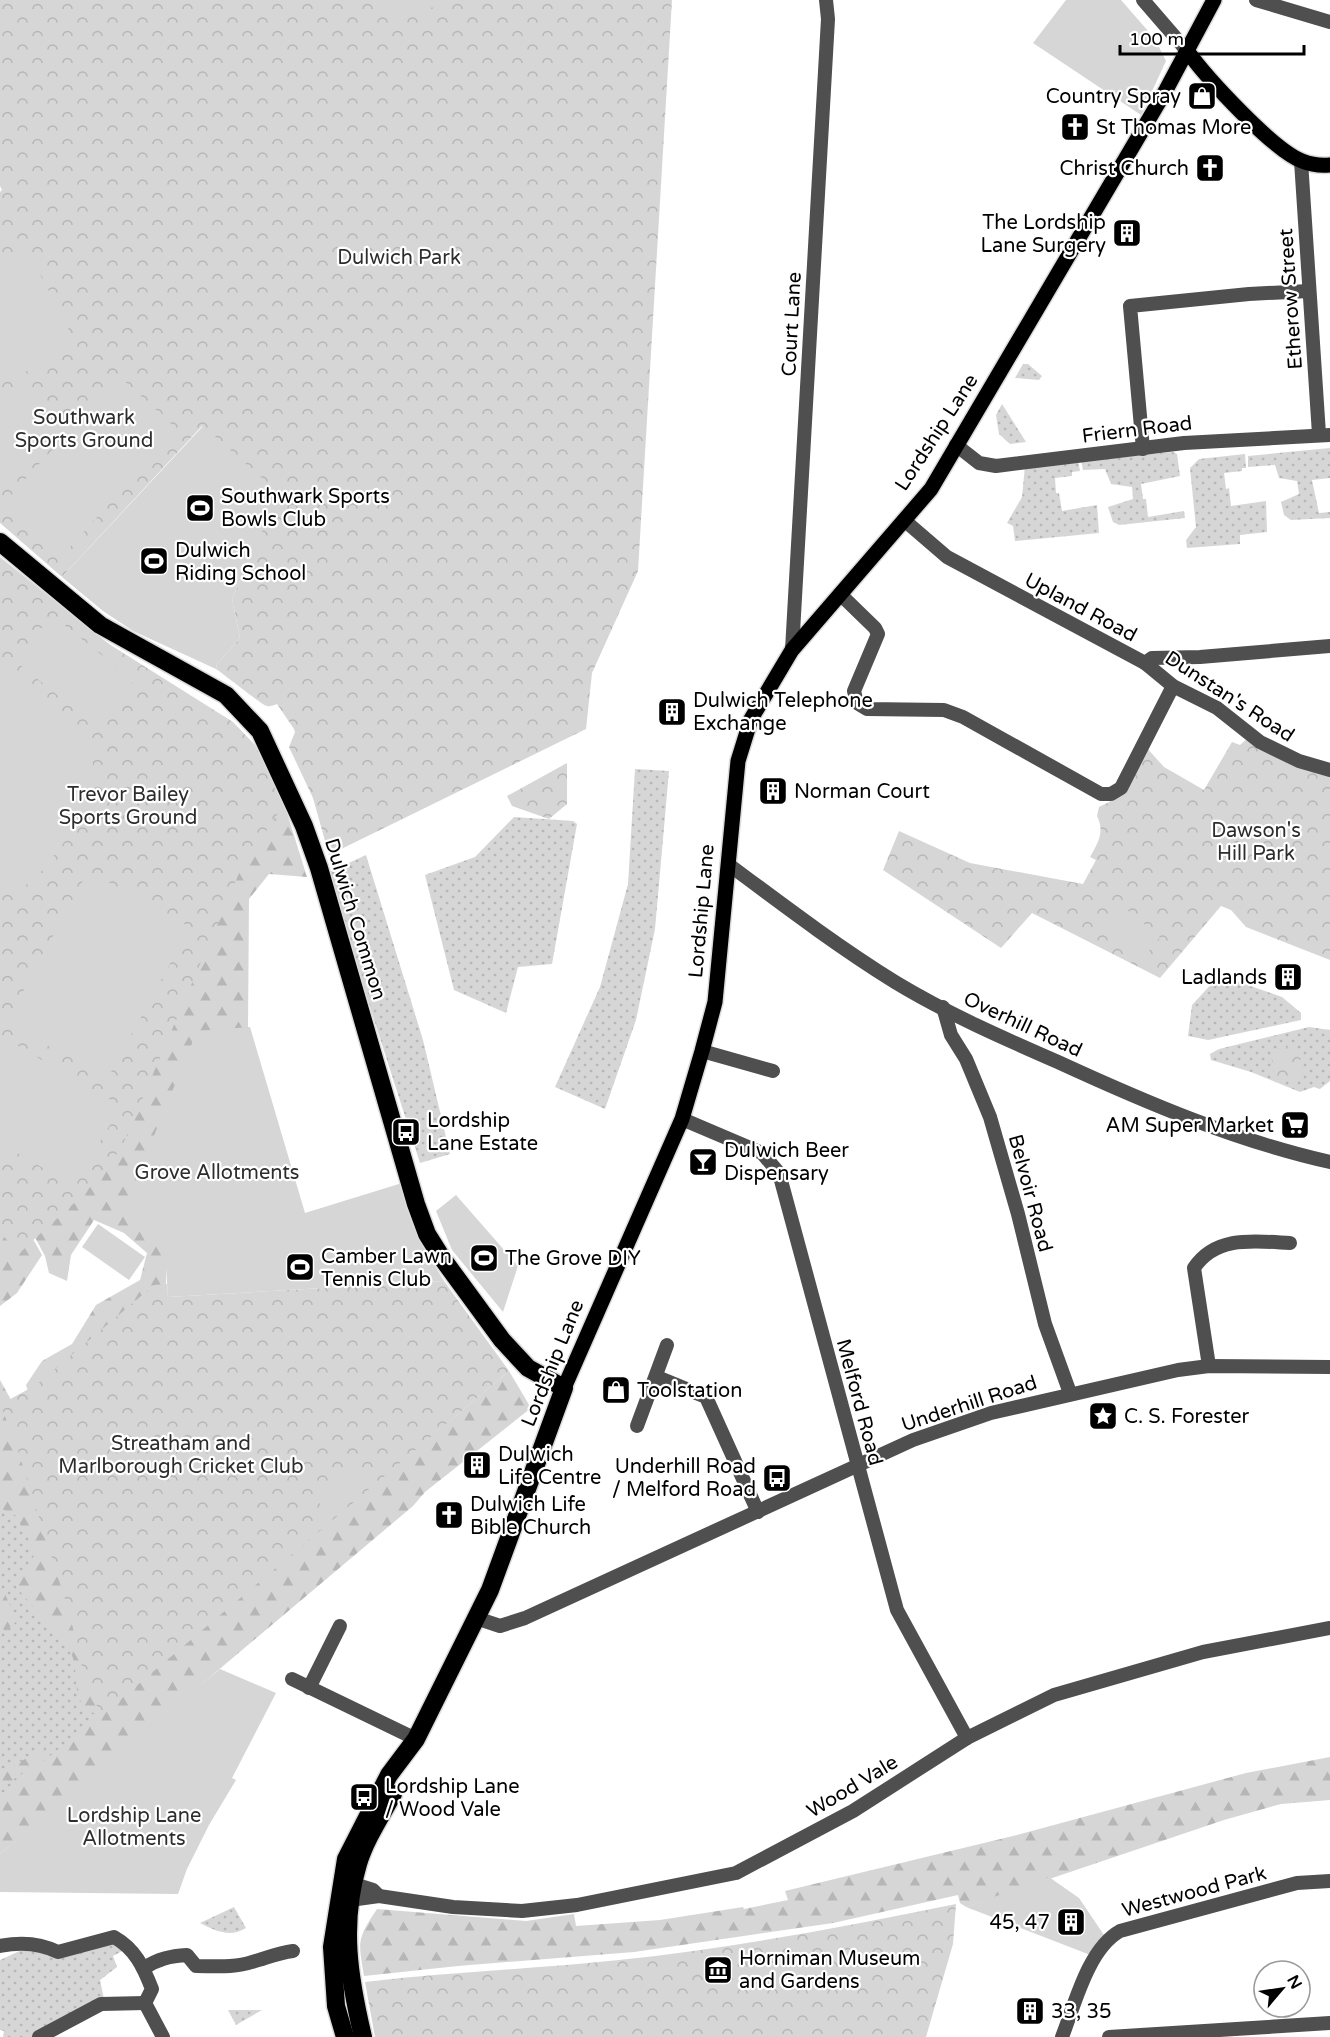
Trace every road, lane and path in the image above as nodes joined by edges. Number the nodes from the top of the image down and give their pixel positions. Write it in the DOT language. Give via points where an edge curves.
graph roads {
  1 [pos="826,0"];
  2 [pos="1143,0"];
  3 [pos="1214,0"];
  4 [pos="1256,0"];
  5 [pos="1330,22"];
  6 [pos="1188,52"];
  7 [pos="1301,161"];
  8 [pos="1330,165"];
  9 [pos="1309,291"];
  10 [pos="1325,434"];
  11 [pos="956,445"];
  12 [pos="1143,449"];
  13 [pos="904,520"];
  14 [pos="0,542"];
  15 [pos="840,594"];
  16 [pos="1330,646"];
  17 [pos="792,650"];
  18 [pos="1145,663"];
  19 [pos="1173,686"];
  20 [pos="1330,770"];
  21 [pos="728,864"];
  22 [pos="943,1007"];
  23 [pos="702,1051"];
  24 [pos="773,1071"];
  25 [pos="682,1119"];
  26 [pos="1330,1162"];
  27 [pos="1290,1243"];
  28 [pos="667,1345"];
  29 [pos="1209,1366"];
  30 [pos="1330,1367"];
  31 [pos="657,1377"];
  32 [pos="564,1388"];
  33 [pos="1070,1393"];
  34 [pos="637,1426"];
  35 [pos="857,1464"];
  36 [pos="758,1512"];
  37 [pos="476,1617"];
  38 [pos="340,1626"];
  39 [pos="1330,1628"];
  40 [pos="292,1679"];
  41 [pos="309,1688"];
  42 [pos="967,1738"];
  43 [pos="413,1743"];
  44 [pos="1330,1881"];
  45 [pos="348,1890"];
  46 [pos="0,1946"];
  47 [pos="293,1951"];
  48 [pos="144,1968"];
  49 [pos="352,1995"];
  50 [pos="145,2003"];
  51 [pos="1330,2022"];
  52 [pos="341,2035"];
  53 [pos="39,2037"];
  54 [pos="163,2037"];
  55 [pos="363,2037"];
  56 [pos="1062,2037"];
  57 [pos="1109,2037"];
  1 -- 17 [label="street, Court Lane" via="827,42"];
  2 -- 6 [label="street"];
  3 -- 6 [label="main road, Lordship Lane"];
  4 -- 5 [label="street"];
  6 -- 7 [label="main road" via="1202,71 1281,149"];
  6 -- 11 [label="main road, Lordship Lane"];
  7 -- 8 [label="main road"];
  7 -- 9 [label="street, Etherow Street"];
  9 -- 10 [label="street, Etherow Street"];
  9 -- 12 [label="street" via="1130,306"];
  10 -- 12 [label="street, Friern Road"];
  11 -- 12 [label="street, Friern Road" via="979,463 996,466"];
  11 -- 13 [label="main road, Lordship Lane" via="931,489"];
  13 -- 15 [label="main road, Lordship Lane"];
  13 -- 18 [label="street, Upland Road" via="947,557"];
  14 -- 32 [label="highway, Dulwich Common" via="100,625 226,695 260,731 319,868 427,1233 445,1263 522,1362"];
  15 -- 17 [label="main road, Lordship Lane"];
  15 -- 19 [label="street" via="878,634 854,691 857,703 867,709 944,710 963,717 1101,794 1121,788"];
  16 -- 18 [label="street, Upland Road" via="1152,658"];
  17 -- 21 [label="main road, Lordship Lane" via="751,719 739,755"];
  18 -- 19 [label="street, Dunstan's Road"];
  19 -- 20 [label="street, Dunstan's Road" via="1217,708 1260,742 1299,761"];
  21 -- 22 [label="street, Overhill Road" via="896,982"];
  21 -- 23 [label="main road, Lordship Lane" via="715,1002"];
  22 -- 26 [label="street, Overhill Road" via="1119,1090 1247,1139"];
  22 -- 33 [label="street, Belvoir Road" via="951,1035 966,1059 990,1117 1045,1324"];
  23 -- 24 [label="street"];
  23 -- 25 [label="main road, Lordship Lane"];
  25 -- 32 [label="main road, Lordship Lane"];
  25 -- 35 [label="street, Melford Road" via="762,1154 779,1173"];
  27 -- 29 [label="street" via="1242,1241 1218,1246 1194,1268"];
  28 -- 31 [label="street"];
  29 -- 30 [label="street, Underhill Road"];
  29 -- 33 [label="street, Underhill Road"];
  31 -- 34 [label="street"];
  31 -- 36 [label="street" via="706,1397"];
  32 -- 37 [label="highway, Lordship Lane" via="513,1530"];
  33 -- 35 [label="street, Underhill Road" via="991,1413"];
  35 -- 36 [label="street, Underhill Road"];
  35 -- 42 [label="street, Melford Road" via="897,1610"];
  36 -- 37 [label="street, Underhill Road" via="525,1618 500,1626"];
  37 -- 43 [label="highway, Lordship Lane"];
  38 -- 41 [label="street"];
  39 -- 42 [label="street, Wood Vale" via="1203,1652 1054,1695"];
  40 -- 41 [label="street"];
  41 -- 43 [label="street"];
  42 -- 45 [label="street, Wood Vale" via="853,1811 736,1873 578,1905 522,1911 453,1907 379,1896 374,1890"];
  43 -- 45 [label="highway, Lordship Lane"];
  44 -- 56 [label="street, Westwood Park" via="1297,1883 1120,1931 1107,1939 1094,1959"];
  45 -- 49 [label="highway" via="346,1942"];
  45 -- 52 [label="highway" via="332,1947"];
  46 -- 48 [label="street" via="18,1942 58,1952 114,1937 129,1946"];
  47 -- 48 [label="street" via="228,1966 196,1966 187,1955 174,1955"];
  48 -- 50 [label="street" via="152,1989"];
  49 -- 52 [label="street" via="353,2012"];
  49 -- 55 [label="highway"];
  50 -- 53 [label="street" via="101,2004"];
  50 -- 54 [label="street"];
  51 -- 57 [label="street"];
}
